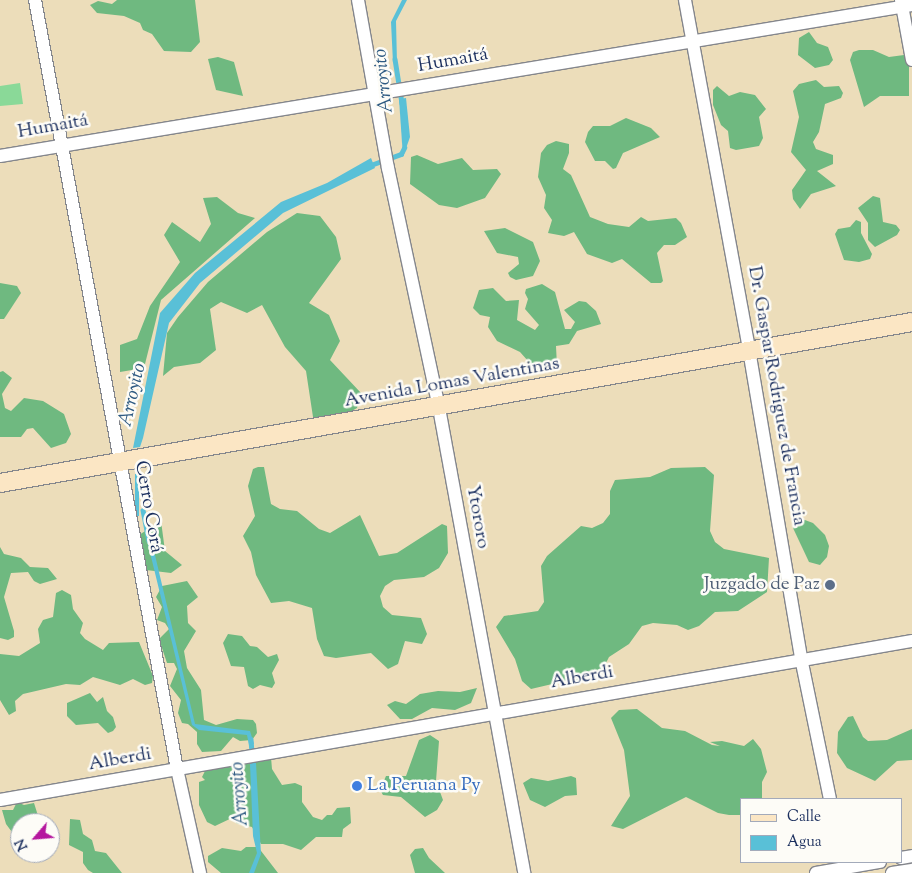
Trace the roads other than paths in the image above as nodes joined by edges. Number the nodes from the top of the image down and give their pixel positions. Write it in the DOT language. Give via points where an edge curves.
graph roads {
  1 [pos="35,0"];
  2 [pos="358,0"];
  3 [pos="685,0"];
  4 [pos="905,4"];
  5 [pos="692,40"];
  6 [pos="912,60"];
  7 [pos="375,93"];
  8 [pos="62,145"];
  9 [pos="0,156"];
  10 [pos="912,322"];
  11 [pos="750,350"];
  12 [pos="439,408"];
  13 [pos="132,459"];
  14 [pos="0,483"];
  15 [pos="912,640"];
  16 [pos="801,658"];
  17 [pos="493,713"];
  18 [pos="177,768"];
  19 [pos="830,798"];
  20 [pos="0,800"];
  21 [pos="874,863"];
  22 [pos="844,868"];
  23 [pos="912,870"];
  24 [pos="200,873"];
  25 [pos="524,873"];
  26 [pos="816,873"];
  27 [pos="892,873"];
  1 -- 8 [label="street, Cerro Corá"];
  2 -- 7 [label="street, Ytororo"];
  3 -- 5 [label="street, Dr. Gaspar Rodriguez de Francia"];
  4 -- 5 [label="street, Humaitá"];
  4 -- 6 [label="street"];
  5 -- 7 [label="street, Humaitá"];
  5 -- 11 [label="street, Dr. Gaspar Rodriguez de Francia"];
  7 -- 8 [label="street, Humaitá"];
  7 -- 12 [label="street, Ytororo"];
  8 -- 9 [label="street, Humaitá"];
  8 -- 13 [label="street, Cerro Corá"];
  10 -- 11 [label="street, Avenida Lomas Valentinas"];
  11 -- 12 [label="street, Avenida Lomas Valentinas"];
  11 -- 16 [label="street, Dr. Gaspar Rodriguez de Francia"];
  12 -- 13 [label="street, Avenida Lomas Valentinas"];
  12 -- 17 [label="street, Ytororo"];
  13 -- 14 [label="street, Avenida Lomas Valentinas"];
  13 -- 18 [label="street, Cerro Corá"];
  15 -- 16 [label="street, Alberdi"];
  16 -- 17 [label="street, Alberdi"];
  16 -- 19 [label="street, Dr. Gaspar Rodriguez de Francia"];
  17 -- 18 [label="street, Alberdi"];
  17 -- 25 [label="street, Ytororo"];
  18 -- 20 [label="street, Alberdi"];
  18 -- 24 [label="street, Cerro Corá"];
  21 -- 22 [label="street"];
  22 -- 26 [label="street"];
  23 -- 27 [label="street"];
}
